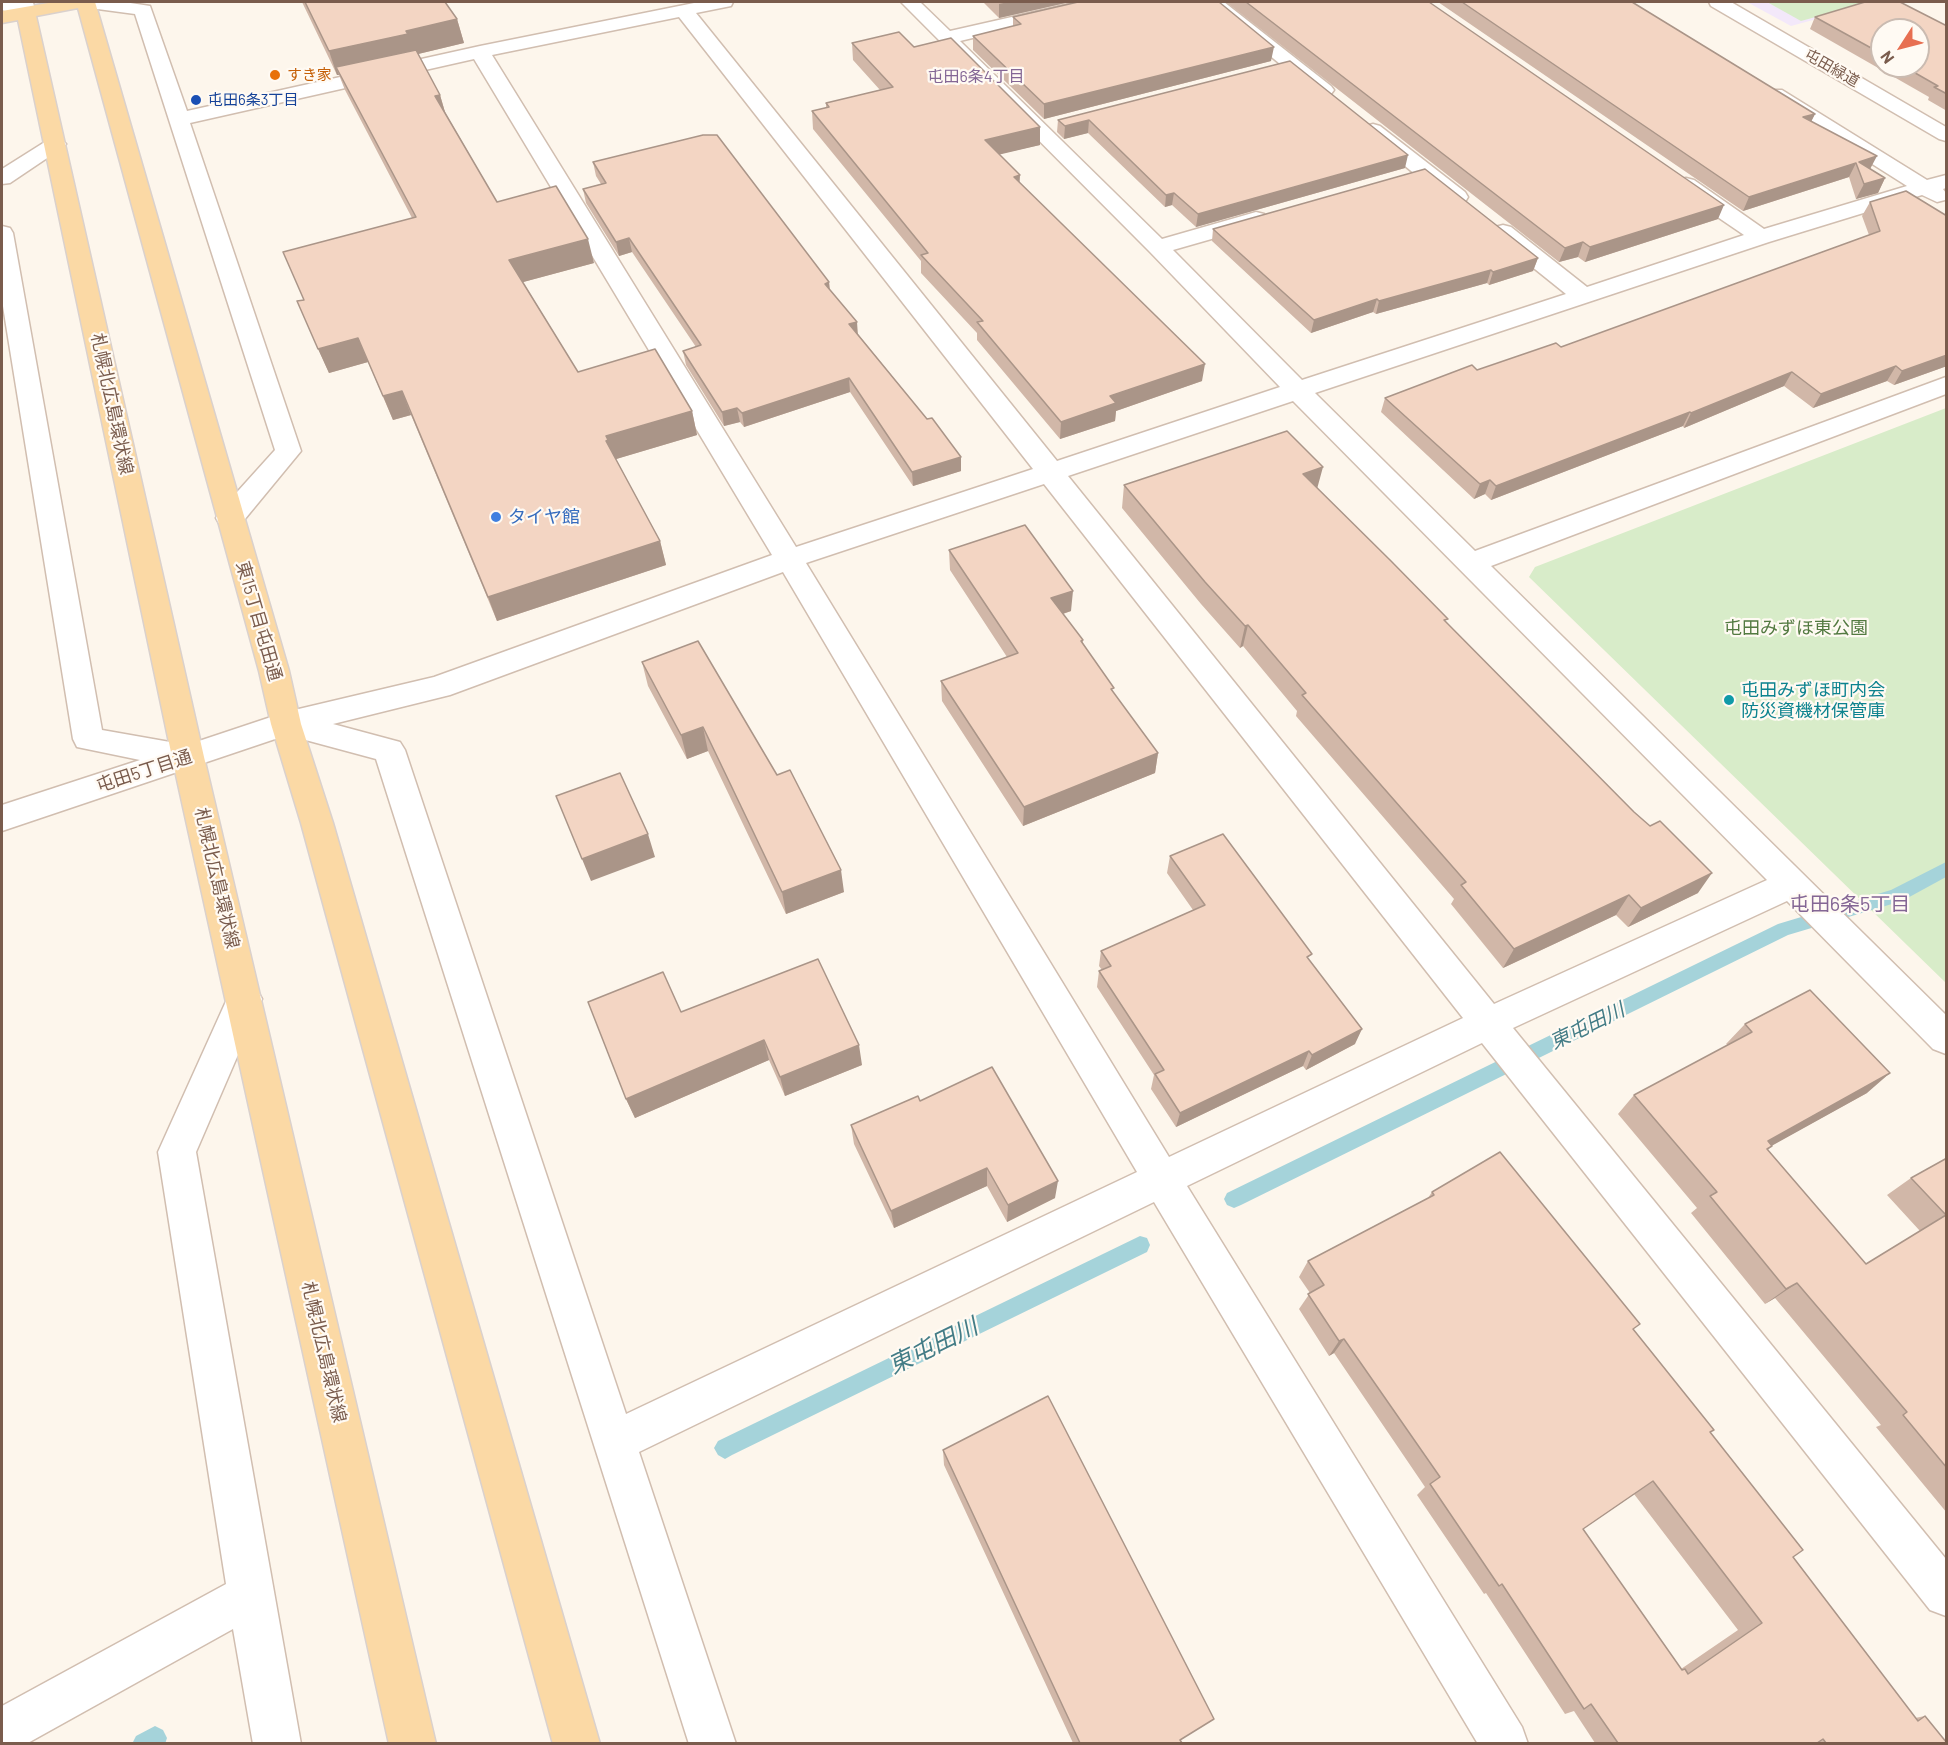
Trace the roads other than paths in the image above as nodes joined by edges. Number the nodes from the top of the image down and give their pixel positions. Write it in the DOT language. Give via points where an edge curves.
graph roads {
  1 [pos="86,2"];
  2 [pos="724,2"];
  3 [pos="910,2"];
  4 [pos="1100,2"];
  5 [pos="1213,2"];
  6 [pos="1718,2"];
  7 [pos="2,4"];
  8 [pos="25,7"];
  9 [pos="684,11"];
  10 [pos="2,17"];
  11 [pos="946,38"];
  12 [pos="480,52"];
  13 [pos="1292,64"];
  14 [pos="1269,70"];
  15 [pos="1756,82"];
  16 [pos="1336,100"];
  17 [pos="1354,114"];
  18 [pos="179,119"];
  19 [pos="1947,135"];
  20 [pos="55,144"];
  21 [pos="2,156"];
  22 [pos="1425,171"];
  23 [pos="1669,173"];
  24 [pos="1402,177"];
  25 [pos="2,178"];
  26 [pos="1940,190"];
  27 [pos="1470,206"];
  28 [pos="1281,212"];
  29 [pos="1488,221"];
  30 [pos="2,233"];
  31 [pos="1761,237"];
  32 [pos="1158,247"];
  33 [pos="1584,296"];
  34 [pos="1947,385"];
  35 [pos="1298,390"];
  36 [pos="1050,472"];
  37 [pos="230,518"];
  38 [pos="789,559"];
  39 [pos="1471,563"];
  40 [pos="286,724"];
  41 [pos="188,757"];
  42 [pos="2,818"];
  43 [pos="1804,896"];
  44 [pos="244,999"];
  45 [pos="1490,1022"];
  46 [pos="1947,1038"];
  47 [pos="1161,1180"];
  48 [pos="614,1442"];
  49 [pos="250,1594"];
  50 [pos="1947,1594"];
  51 [pos="2,1731"];
  52 [pos="277,1743"];
  53 [pos="413,1743"];
  54 [pos="577,1743"];
  55 [pos="713,1743"];
  56 [pos="1505,1743"];
  1 -- 8 [label="main road"];
  1 -- 18 [label="street" via="143,10"];
  1 -- 37 [label="main road"];
  2 -- 9 [label="street"];
  3 -- 11 [label="street"];
  4 -- 11 [label="street"];
  5 -- 13 [label="street"];
  6 -- 19 [label="street, 屯田緑道"];
  7 -- 8 [label="street"];
  8 -- 10 [label="main road"];
  8 -- 20 [label="main road, 札幌北広島環状線"];
  9 -- 12 [label="street"];
  9 -- 36 [label="street"];
  11 -- 32 [label="street" via="1050,126"];
  12 -- 18 [label="street"];
  12 -- 38 [label="street"];
  13 -- 14 [label="street"];
  13 -- 16 [label="street"];
  15 -- 26 [label="street"];
  17 -- 22 [label="street"];
  18 -- 37 [label="street" via="288,451"];
  20 -- 21 [label="street"];
  20 -- 25 [label="street"];
  20 -- 41 [label="main road, 札幌北広島環状線"];
  22 -- 24 [label="street"];
  22 -- 27 [label="street"];
  23 -- 31 [label="street"];
  26 -- 31 [label="street, 屯田5丁目通"];
  28 -- 32 [label="street"];
  29 -- 33 [label="street"];
  30 -- 41 [label="street" via="88,739"];
  31 -- 33 [label="street, 屯田5丁目通"];
  32 -- 35 [label="street"];
  33 -- 35 [label="street, 屯田5丁目通"];
  34 -- 39 [label="street"];
  35 -- 36 [label="street, 屯田5丁目通"];
  35 -- 39 [label="street"];
  36 -- 38 [label="street, 屯田5丁目通"];
  36 -- 45 [label="street"];
  37 -- 40 [label="main road, 東15丁目屯田通"];
  38 -- 40 [label="street, 屯田5丁目通" via="439,687"];
  38 -- 47 [label="street"];
  39 -- 43 [label="street"];
  40 -- 41 [label="street, 屯田5丁目通"];
  40 -- 48 [label="street" via="389,750"];
  40 -- 54 [label="main road"];
  41 -- 42 [label="street, 屯田5丁目通"];
  41 -- 44 [label="main road, 札幌北広島環状線"];
  43 -- 45 [label="street"];
  43 -- 46 [label="street"];
  44 -- 49 [label="street" via="177,1152"];
  44 -- 53 [label="main road, 札幌北広島環状線"];
  45 -- 47 [label="street"];
  45 -- 50 [label="street"];
  47 -- 48 [label="street"];
  47 -- 56 [label="street"];
  48 -- 55 [label="street"];
  49 -- 51 [label="street"];
  49 -- 52 [label="street"];
}
